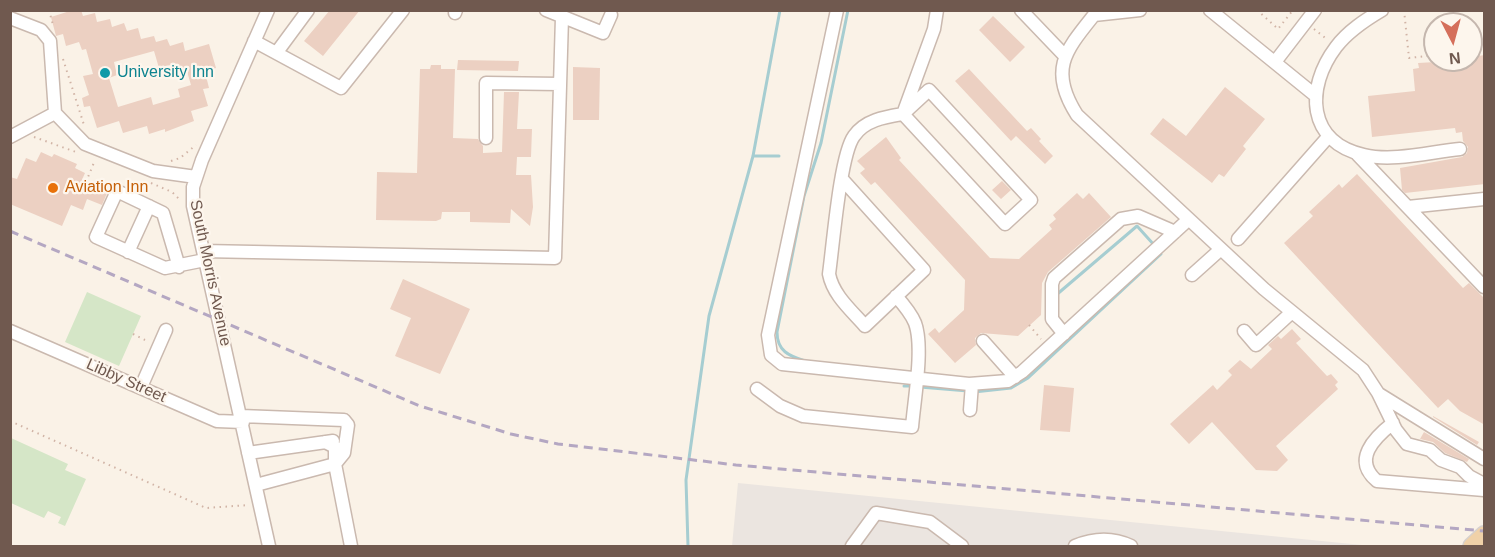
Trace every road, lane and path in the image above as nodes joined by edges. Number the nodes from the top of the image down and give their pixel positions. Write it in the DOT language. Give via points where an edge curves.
graph roads {
  1 [pos="49,10"];
  2 [pos="268,10"];
  3 [pos="309,10"];
  4 [pos="404,10"];
  5 [pos="546,10"];
  6 [pos="837,10"];
  7 [pos="937,10"];
  8 [pos="1021,10"];
  9 [pos="1140,10"];
  10 [pos="1210,10"];
  11 [pos="1257,10"];
  12 [pos="1293,10"];
  13 [pos="1382,10"];
  14 [pos="1404,10"];
  15 [pos="1096,13"];
  16 [pos="611,15"];
  17 [pos="1308,15"];
  18 [pos="575,16"];
  19 [pos="562,17"];
  20 [pos="10,18"];
  21 [pos="55,32"];
  22 [pos="1328,40"];
  23 [pos="254,41"];
  24 [pos="276,52"];
  25 [pos="62,53"];
  26 [pos="1065,56"];
  27 [pos="1423,56"];
  28 [pos="1275,62"];
  29 [pos="560,84"];
  30 [pos="1316,96"];
  31 [pos="55,113"];
  32 [pos="903,114"];
  33 [pos="86,133"];
  34 [pos="1328,136"];
  35 [pos="10,137"];
  36 [pos="486,138"];
  37 [pos="26,140"];
  38 [pos="198,143"];
  39 [pos="1460,149"];
  40 [pos="1357,153"];
  41 [pos="84,155"];
  42 [pos="171,161"];
  43 [pos="105,164"];
  44 [pos="196,177"];
  45 [pos="842,179"];
  46 [pos="145,180"];
  47 [pos="86,182"];
  48 [pos="1485,199"];
  49 [pos="182,203"];
  50 [pos="149,206"];
  51 [pos="1408,207"];
  52 [pos="1189,219"];
  53 [pos="1175,232"];
  54 [pos="1238,239"];
  55 [pos="1221,249"];
  56 [pos="128,252"];
  57 [pos="204,256"];
  58 [pos="179,267"];
  59 [pos="1192,275"];
  60 [pos="1482,282"];
  61 [pos="896,296"];
  62 [pos="1292,312"];
  63 [pos="1029,325"];
  64 [pos="166,330"];
  65 [pos="10,331"];
  66 [pos="1245,332"];
  67 [pos="133,334"];
  68 [pos="1064,334"];
  69 [pos="145,339"];
  70 [pos="982,341"];
  71 [pos="1049,348"];
  72 [pos="1015,377"];
  73 [pos="917,379"];
  74 [pos="972,384"];
  75 [pos="141,387"];
  76 [pos="757,389"];
  77 [pos="1378,393"];
  78 [pos="970,410"];
  79 [pos="242,419"];
  80 [pos="10,421"];
  81 [pos="1393,423"];
  82 [pos="347,435"];
  83 [pos="325,442"];
  84 [pos="248,453"];
  85 [pos="1485,459"];
  86 [pos="334,464"];
  87 [pos="1485,484"];
  88 [pos="255,485"];
  89 [pos="1485,490"];
  90 [pos="252,505"];
  91 [pos="1485,534"];
  92 [pos="269,546"];
  93 [pos="351,546"];
  94 [pos="852,546"];
  95 [pos="962,546"];
  96 [pos="1075,546"];
  97 [pos="1131,546"];
  98 [pos="1471,546"];
  1 -- 21 [label="path"];
  2 -- 23 [label="street, South Morris Avenue"];
  3 -- 24 [label="street"];
  4 -- 24 [label="street" via="341,88"];
  5 -- 19 [label="street"];
  6 -- 73 [label="street" via="768,335 769,349 775,360 791,367"];
  7 -- 32 [label="street" via="934,29"];
  8 -- 26 [label="street"];
  9 -- 15 [label="street"];
  10 -- 28 [label="street"];
  11 -- 12 [label="path" via="1278,29"];
  13 -- 30 [label="street" via="1337,46 1320,74"];
  14 -- 27 [label="path" via="1409,58"];
  15 -- 26 [label="street"];
  16 -- 18 [label="street" via="603,33"];
  17 -- 22 [label="path"];
  17 -- 28 [label="street"];
  18 -- 19 [label="street"];
  19 -- 29 [label="street"];
  20 -- 31 [label="street" via="41,30 50,41"];
  23 -- 24 [label="street"];
  23 -- 44 [label="street, South Morris Avenue"];
  25 -- 33 [label="path"];
  26 -- 52 [label="street" via="1062,88 1077,115"];
  28 -- 30 [label="street"];
  29 -- 36 [label="street" via="486,83"];
  29 -- 57 [label="street" via="555,258"];
  30 -- 34 [label="street" via="1321,126"];
  31 -- 35 [label="street"];
  31 -- 44 [label="street" via="85,144 153,171"];
  32 -- 32 [label="street" via="1005,224 1031,200 929,90"];
  32 -- 45 [label="street" via="868,123 854,136 846,150"];
  34 -- 40 [label="street"];
  34 -- 54 [label="street"];
  37 -- 41 [label="path" via="40,137"];
  38 -- 42 [label="path"];
  39 -- 40 [label="street" via="1379,158"];
  40 -- 51 [label="street"];
  43 -- 47 [label="path" via="95,160"];
  44 -- 57 [label="street, South Morris Avenue" via="193,206"];
  45 -- 61 [label="street" via="924,270"];
  45 -- 61 [label="street" via="829,274 831,286 865,326"];
  46 -- 49 [label="path" via="172,192"];
  48 -- 51 [label="street"];
  50 -- 56 [label="street"];
  50 -- 56 [label="street" via="117,191 96,237"];
  50 -- 58 [label="street" via="167,218"];
  51 -- 60 [label="street"];
  52 -- 53 [label="street"];
  52 -- 55 [label="street"];
  53 -- 68 [label="street"];
  53 -- 68 [label="street" via="1138,216 1121,219 1054,278 1052,319"];
  55 -- 59 [label="street"];
  55 -- 62 [label="street"];
  56 -- 58 [label="street" via="165,268"];
  57 -- 58 [label="street"];
  57 -- 79 [label="street, South Morris Avenue"];
  61 -- 73 [label="street" via="916,325"];
  62 -- 66 [label="street" via="1256,345"];
  62 -- 77 [label="street" via="1364,370"];
  63 -- 71 [label="path"];
  64 -- 75 [label="street"];
  65 -- 75 [label="street, Libby Street"];
  67 -- 69 [label="path"];
  68 -- 71 [label="street"];
  70 -- 72 [label="street"];
  71 -- 72 [label="street"];
  72 -- 74 [label="street" via="996,384"];
  73 -- 74 [label="street"];
  73 -- 76 [label="street" via="912,427 803,416 780,406"];
  74 -- 78 [label="street"];
  75 -- 79 [label="street, Libby Street" via="217,421"];
  77 -- 81 [label="street"];
  77 -- 85 [label="street"];
  79 -- 82 [label="street, Libby Street" via="344,420"];
  79 -- 84 [label="street, South Morris Avenue"];
  80 -- 90 [label="path" via="206,508"];
  81 -- 87 [label="street" via="1407,444 1430,450"];
  81 -- 89 [label="street" via="1367,451 1367,470 1377,482"];
  82 -- 83 [label="street"];
  82 -- 86 [label="street" via="344,453"];
  83 -- 84 [label="street"];
  83 -- 86 [label="street" via="334,447"];
  84 -- 88 [label="street, South Morris Avenue"];
  86 -- 88 [label="street"];
  86 -- 93 [label="street"];
  88 -- 92 [label="street, South Morris Avenue"];
  91 -- 98 [label="main road"];
  94 -- 95 [label="street" via="876,513 930,522"];
  96 -- 97 [label="street" via="1106,539"];
}
